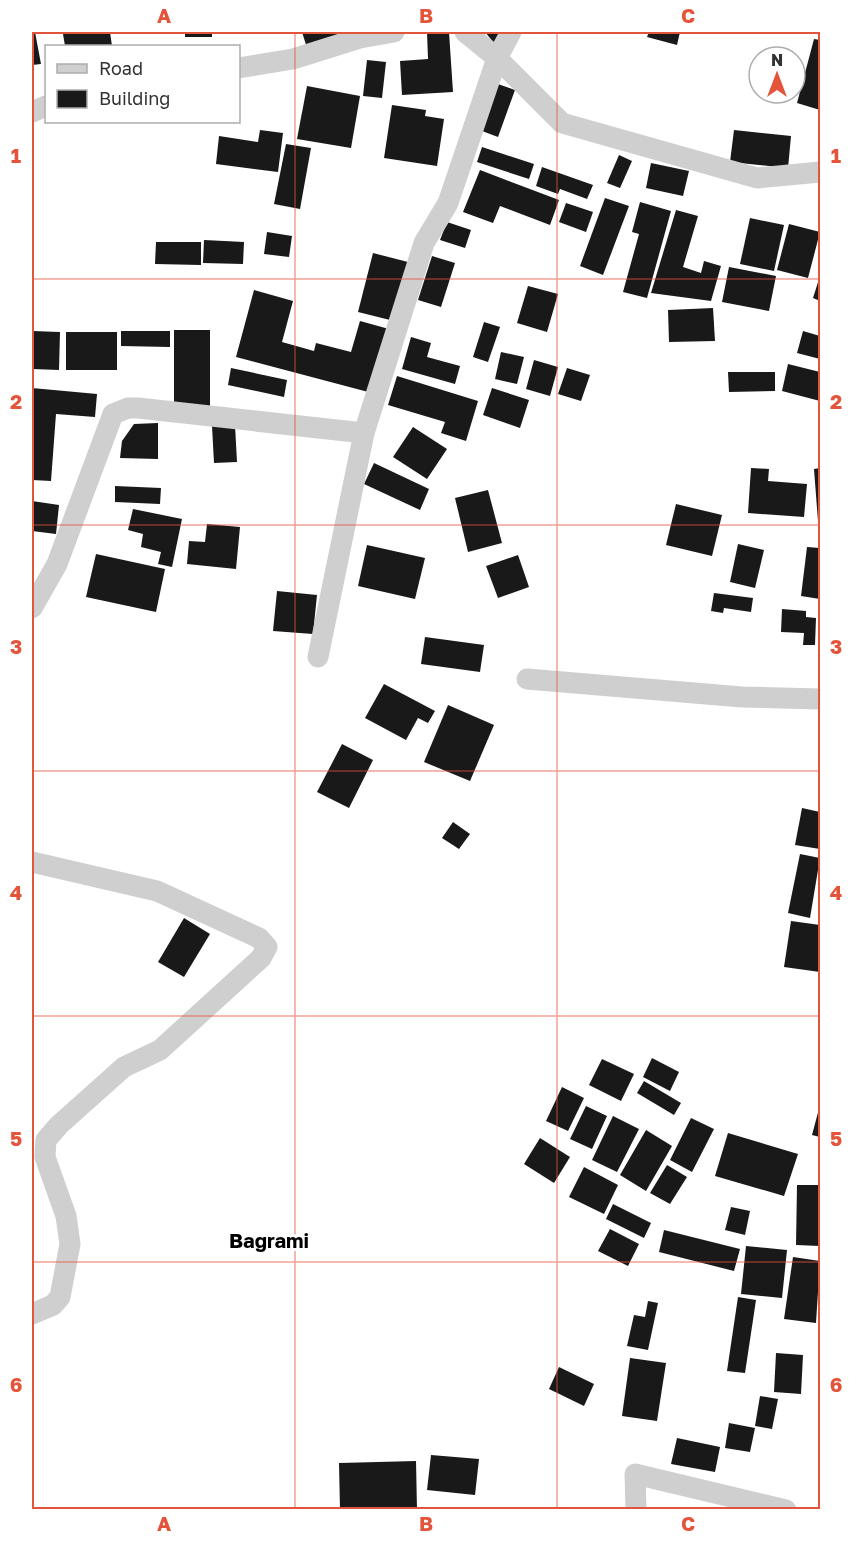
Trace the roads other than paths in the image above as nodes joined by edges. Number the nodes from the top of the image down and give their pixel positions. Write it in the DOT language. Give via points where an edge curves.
graph roads {
  1 [pos="394,32"];
  2 [pos="465,32"];
  3 [pos="511,32"];
  4 [pos="497,58"];
  5 [pos="240,68"];
  6 [pos="820,172"];
  7 [pos="364,433"];
  8 [pos="32,608"];
  9 [pos="318,657"];
  10 [pos="527,679"];
  11 [pos="820,699"];
  12 [pos="32,862"];
  13 [pos="32,1314"];
  14 [pos="636,1509"];
  15 [pos="786,1509"];
  1 -- 5 [label="street" via="292,59"];
  2 -- 4 [label="street"];
  3 -- 4 [label="street"];
  4 -- 6 [label="street" via="562,123 757,178"];
  4 -- 7 [label="street" via="448,203 424,243"];
  7 -- 8 [label="street" via="138,408 113,414 57,564"];
  7 -- 9 [label="street"];
  10 -- 11 [label="street" via="742,697"];
  12 -- 13 [label="street" via="158,891 259,938 267,947 261,958 160,1050 124,1067 46,1140 45,1157 66,1216 70,1244 60,1297"];
  14 -- 15 [label="street" via="635,1474"];
}
